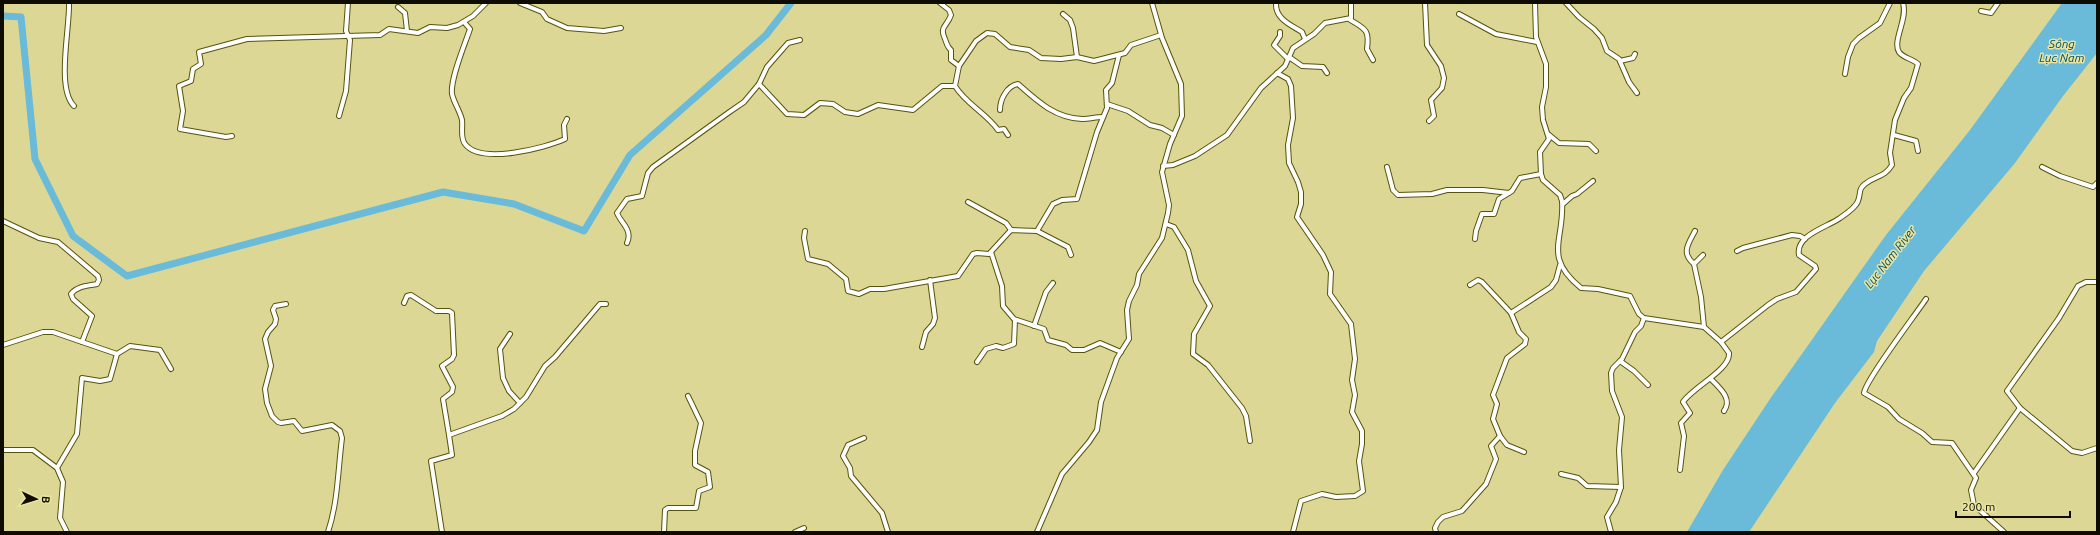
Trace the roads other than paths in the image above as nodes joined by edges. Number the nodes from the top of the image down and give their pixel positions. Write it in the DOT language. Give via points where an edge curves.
graph roads {
  1 [pos="69,3"];
  2 [pos="348,3"];
  3 [pos="486,3"];
  4 [pos="520,3"];
  5 [pos="940,3"];
  6 [pos="1152,3"];
  7 [pos="1276,3"];
  8 [pos="1351,3"];
  9 [pos="1426,3"];
  10 [pos="1535,3"];
  11 [pos="1566,3"];
  12 [pos="1890,3"];
  13 [pos="1903,3"];
  14 [pos="1998,3"];
  15 [pos="398,7"];
  16 [pos="1980,11"];
  17 [pos="1063,14"];
  18 [pos="1459,14"];
  19 [pos="1349,19"];
  20 [pos="464,22"];
  21 [pos="621,28"];
  22 [pos="407,31"];
  23 [pos="1280,32"];
  24 [pos="348,35"];
  25 [pos="1161,35"];
  26 [pos="1305,39"];
  27 [pos="800,40"];
  28 [pos="1537,42"];
  29 [pos="1635,54"];
  30 [pos="1119,55"];
  31 [pos="1077,57"];
  32 [pos="1289,58"];
  33 [pos="1373,60"];
  34 [pos="1620,60"];
  35 [pos="959,66"];
  36 [pos="1277,73"];
  37 [pos="1327,73"];
  38 [pos="1845,74"];
  39 [pos="760,84"];
  40 [pos="955,86"];
  41 [pos="1637,93"];
  42 [pos="1107,104"];
  43 [pos="74,106"];
  44 [pos="1000,110"];
  45 [pos="339,116"];
  46 [pos="1103,117"];
  47 [pos="567,119"];
  48 [pos="1429,121"];
  49 [pos="1548,134"];
  50 [pos="1008,135"];
  51 [pos="1174,135"];
  52 [pos="1894,135"];
  53 [pos="232,136"];
  54 [pos="1596,151"];
  55 [pos="1918,151"];
  56 [pos="1163,166"];
  57 [pos="1387,167"];
  58 [pos="2042,167"];
  59 [pos="1541,174"];
  60 [pos="1593,181"];
  61 [pos="2097,183"];
  62 [pos="1509,193"];
  63 [pos="968,202"];
  64 [pos="1563,204"];
  65 [pos="3,221"];
  66 [pos="1166,224"];
  67 [pos="1011,230"];
  68 [pos="805,231"];
  69 [pos="1038,231"];
  70 [pos="1695,231"];
  71 [pos="1475,239"];
  72 [pos="1805,239"];
  73 [pos="627,243"];
  74 [pos="1737,251"];
  75 [pos="991,252"];
  76 [pos="1071,255"];
  77 [pos="1703,255"];
  78 [pos="1694,264"];
  79 [pos="1560,265"];
  80 [pos="930,280"];
  81 [pos="2097,282"];
  82 [pos="1053,283"];
  83 [pos="1470,285"];
  84 [pos="1926,299"];
  85 [pos="404,303"];
  86 [pos="286,304"];
  87 [pos="606,304"];
  88 [pos="1511,313"];
  89 [pos="1644,318"];
  90 [pos="1015,320"];
  91 [pos="1034,326"];
  92 [pos="1704,327"];
  93 [pos="510,334"];
  94 [pos="82,342"];
  95 [pos="1721,342"];
  96 [pos="3,345"];
  97 [pos="922,347"];
  98 [pos="1121,352"];
  99 [pos="117,354"];
  100 [pos="1620,361"];
  101 [pos="977,362"];
  102 [pos="171,369"];
  103 [pos="1711,379"];
  104 [pos="1648,385"];
  105 [pos="688,396"];
  106 [pos="520,403"];
  107 [pos="2020,408"];
  108 [pos="1724,410"];
  109 [pos="449,435"];
  110 [pos="1500,436"];
  111 [pos="864,438"];
  112 [pos="1250,441"];
  113 [pos="2097,448"];
  114 [pos="3,450"];
  115 [pos="1524,452"];
  116 [pos="57,468"];
  117 [pos="1680,470"];
  118 [pos="1974,473"];
  119 [pos="1561,474"];
  120 [pos="1620,487"];
  121 [pos="804,528"];
  122 [pos="67,532"];
  123 [pos="328,532"];
  124 [pos="442,532"];
  125 [pos="664,532"];
  126 [pos="796,532"];
  127 [pos="888,532"];
  128 [pos="1037,532"];
  129 [pos="1293,532"];
  130 [pos="1436,532"];
  131 [pos="1611,532"];
  132 [pos="2004,532"];
  1 -- 43 [label="street" via="69,24 64,55 67,94"];
  2 -- 24 [label="street"];
  3 -- 20 [label="street"];
  4 -- 21 [label="street" via="542,12 547,19 567,28 604,31"];
  5 -- 35 [label="street" via="951,13 942,34 947,47 951,50 951,60"];
  6 -- 25 [label="street"];
  7 -- 26 [label="street" via="1277,14 1302,32"];
  8 -- 19 [label="street" via="1352,16"];
  9 -- 48 [label="street" via="1427,45 1441,66 1444,78 1442,88 1431,100 1434,116"];
  10 -- 28 [label="street"];
  11 -- 34 [label="street" via="1602,38 1607,51"];
  12 -- 38 [label="street" via="1880,23 1853,44"];
  13 -- 52 [label="street" via="1905,15 1898,47 1901,54 1918,64 1911,88 1895,120"];
  14 -- 16 [label="street" via="1991,13"];
  15 -- 22 [label="street" via="405,13"];
  17 -- 31 [label="street" via="1070,20 1073,28"];
  18 -- 28 [label="street" via="1496,34"];
  19 -- 26 [label="street" via="1324,23"];
  19 -- 33 [label="street" via="1362,26 1369,39 1367,49"];
  20 -- 22 [label="street" via="447,28 430,27 418,33"];
  20 -- 47 [label="street" via="470,29 453,81 452,94 460,115 466,146 495,155 525,150 565,139 564,125"];
  22 -- 24 [label="street" via="389,29 380,35"];
  23 -- 32 [label="street" via="1274,45"];
  24 -- 45 [label="street" via="350,44 346,97"];
  24 -- 53 [label="street" via="242,40 199,52 201,64 193,69 191,81 179,86 183,111 180,129"];
  25 -- 30 [label="street" via="1131,45 1125,53"];
  25 -- 51 [label="street" via="1182,84 1183,113"];
  26 -- 32 [label="street" via="1293,48"];
  27 -- 39 [label="street" via="788,43 767,67"];
  28 -- 49 [label="street" via="1546,64 1542,120"];
  29 -- 34 [label="street" via="1632,58"];
  30 -- 31 [label="street" via="1094,61"];
  30 -- 42 [label="street" via="1112,83 1106,90"];
  31 -- 35 [label="street" via="1041,58 1027,49 1010,47 997,35 990,33 982,35 976,41"];
  32 -- 36 [label="street"];
  32 -- 37 [label="street" via="1299,65 1323,67"];
  34 -- 41 [label="street" via="1629,82"];
  35 -- 40 [label="street"];
  36 -- 56 [label="street" via="1261,88 1227,135 1195,156 1173,165"];
  36 -- 129 [label="street" via="1288,79 1291,86 1293,118 1288,152 1290,168 1301,192 1297,217 1325,259 1331,272 1331,297 1351,324 1355,359 1352,380 1355,395 1352,412 1363,439 1359,461 1363,491 1355,496 1336,497 1322,494 1301,501"];
  39 -- 40 [label="street" via="787,114 804,115 820,103 833,104 845,112 858,114 878,105 913,110 942,86"];
  39 -- 73 [label="street" via="738,108 651,169 642,196 627,199 617,213 627,229"];
  40 -- 50 [label="street" via="998,130 1004,129"];
  42 -- 46 [label="street"];
  42 -- 51 [label="street" via="1128,111 1150,125"];
  44 -- 46 [label="street" via="1003,95 1018,84 1033,98 1058,114 1079,119"];
  46 -- 69 [label="street" via="1077,199 1062,200 1053,204"];
  49 -- 54 [label="street" via="1559,143 1589,144"];
  49 -- 59 [label="street" via="1548,142 1540,153"];
  51 -- 56 [label="street"];
  52 -- 55 [label="street" via="1916,141"];
  52 -- 72 [label="street" via="1890,153 1892,165 1887,174 1864,185 1852,209"];
  56 -- 66 [label="street" via="1162,177 1169,209"];
  57 -- 62 [label="street" via="1393,190 1398,195 1432,194 1447,190"];
  58 -- 61 [label="street" via="2093,187"];
  59 -- 62 [label="street" via="1520,178"];
  59 -- 64 [label="street" via="1543,180 1560,195"];
  60 -- 64 [label="street"];
  62 -- 71 [label="street" via="1499,199 1494,214 1482,214"];
  63 -- 67 [label="street" via="1006,223"];
  64 -- 79 [label="street" via="1559,238"];
  65 -- 94 [label="street" via="39,238 58,242 98,276 98,284 74,290 71,294 73,299 92,316"];
  66 -- 98 [label="street" via="1162,238 1139,274 1129,301 1129,339"];
  66 -- 112 [label="street" via="1174,227 1188,250 1196,281 1210,306 1194,334 1192,354 1208,366 1242,408 1246,416"];
  67 -- 69 [label="street"];
  67 -- 75 [label="street"];
  68 -- 80 [label="street" via="808,259 825,263 836,270 846,279 849,292 859,294 870,289 884,289"];
  69 -- 76 [label="street" via="1068,247"];
  70 -- 78 [label="street" via="1685,249 1686,256"];
  72 -- 74 [label="street" via="1792,235"];
  72 -- 95 [label="street" via="1799,249 1799,255 1815,266 1815,271 1796,292 1777,299"];
  75 -- 80 [label="street" via="985,255 975,253 958,276"];
  75 -- 90 [label="street" via="1002,286 1002,305"];
  77 -- 78 [label="street"];
  78 -- 92 [label="street"];
  79 -- 88 [label="street" via="1551,287"];
  79 -- 89 [label="street" via="1581,288 1630,296 1639,314"];
  80 -- 97 [label="street" via="935,318 927,329"];
  81 -- 107 [label="street" via="2086,282 2078,286 2008,389 2007,393"];
  82 -- 91 [label="street" via="1046,292"];
  83 -- 88 [label="street" via="1480,281"];
  84 -- 118 [label="street" via="1877,368 1864,388 1864,393 1888,407 1932,442 1952,443"];
  85 -- 109 [label="street" via="407,296 411,295 436,311 449,310 453,314 454,356 442,366 453,387 452,392 443,398"];
  86 -- 123 [label="street" via="274,308 272,312 276,324 265,339 271,366 265,389 272,416 278,422 296,422 302,431 332,425 340,431 342,438 338,486"];
  87 -- 106 [label="street" via="598,306 545,366"];
  88 -- 110 [label="street" via="1527,342 1505,360 1493,393 1497,404 1493,421"];
  89 -- 92 [label="street"];
  89 -- 100 [label="street" via="1642,326 1635,332"];
  90 -- 91 [label="street"];
  90 -- 101 [label="street" via="1013,345 986,349"];
  91 -- 98 [label="street" via="1045,330 1048,340 1066,345 1072,350 1084,350 1100,343"];
  92 -- 95 [label="street"];
  93 -- 106 [label="street" via="500,349 503,378"];
  94 -- 96 [label="street" via="48,332"];
  94 -- 99 [label="street"];
  95 -- 103 [label="street" via="1729,353 1729,358"];
  98 -- 128 [label="street" via="1101,402 1097,430 1062,474"];
  99 -- 102 [label="street" via="130,346 160,350"];
  99 -- 116 [label="street" via="110,379 100,381 82,378 77,434"];
  100 -- 104 [label="street" via="1634,370"];
  100 -- 120 [label="street" via="1613,368 1611,378 1612,391 1622,418"];
  103 -- 108 [label="street" via="1728,400"];
  103 -- 117 [label="street" via="1690,393 1683,402 1690,413 1681,423 1684,436"];
  105 -- 125 [label="street" via="701,423 695,465 708,472 710,487 699,491 698,505 694,509 665,510"];
  106 -- 109 [label="street" via="502,416"];
  107 -- 113 [label="street" via="2072,451 2082,453"];
  107 -- 118 [label="street"];
  109 -- 124 [label="street" via="452,455 432,461 431,464"];
  110 -- 115 [label="street" via="1507,445"];
  110 -- 130 [label="street" via="1491,446 1496,459 1485,486 1474,495 1462,511 1443,517 1435,528"];
  111 -- 127 [label="street" via="848,445 843,456 850,468 851,476 884,516"];
  114 -- 116 [label="street" via="33,450"];
  116 -- 122 [label="street" via="63,482 60,518"];
  118 -- 132 [label="street" via="1976,480 1971,490 1974,505"];
  119 -- 120 [label="street" via="1578,478 1587,486"];
  120 -- 131 [label="street" via="1616,502 1607,517"];
  121 -- 126 [label="street"];
}
